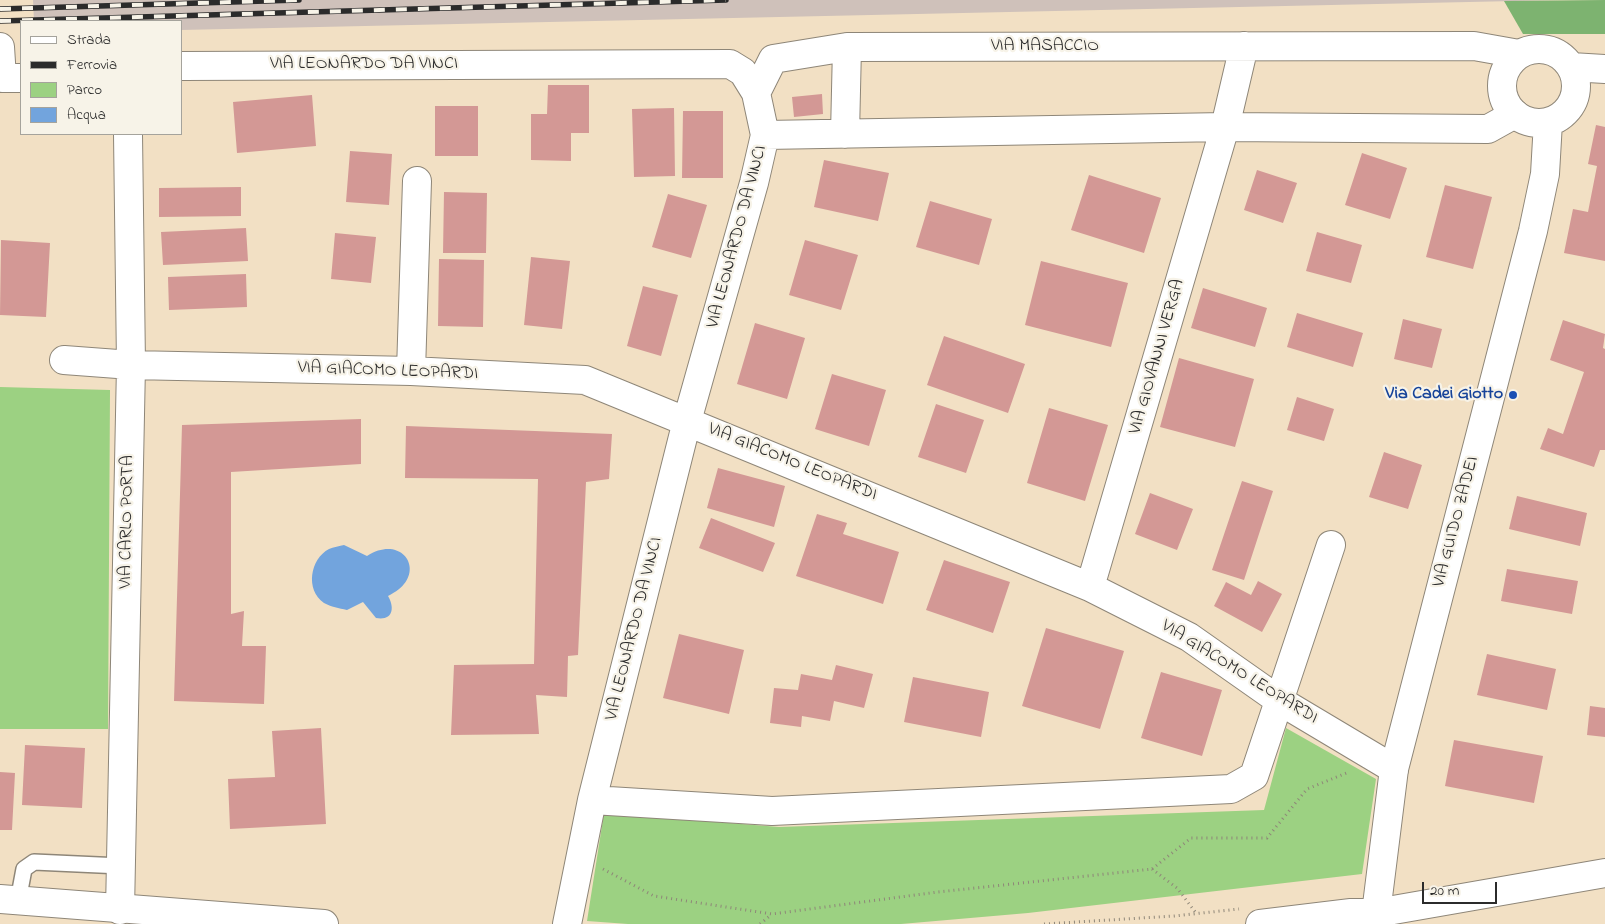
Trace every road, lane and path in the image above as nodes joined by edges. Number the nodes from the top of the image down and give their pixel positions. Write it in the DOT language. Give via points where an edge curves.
graph roads {
  1 [pos="1244,46"];
  2 [pos="0,47"];
  3 [pos="847,47"];
  4 [pos="1519,54"];
  5 [pos="182,66"];
  6 [pos="1571,67"];
  7 [pos="1605,69"];
  8 [pos="8,78"];
  9 [pos="756,93"];
  10 [pos="1515,114"];
  11 [pos="1548,122"];
  12 [pos="1225,127"];
  13 [pos="845,134"];
  14 [pos="128,135"];
  15 [pos="765,135"];
  16 [pos="416,181"];
  17 [pos="64,360"];
  18 [pos="131,365"];
  19 [pos="411,371"];
  20 [pos="687,420"];
  21 [pos="1331,545"];
  22 [pos="1090,587"];
  23 [pos="1280,701"];
  24 [pos="1387,764"];
  25 [pos="592,800"];
  26 [pos="580,856"];
  27 [pos="121,866"];
  28 [pos="1152,869"];
  29 [pos="1605,873"];
  30 [pos="9,900"];
  31 [pos="120,910"];
  32 [pos="772,914"];
  33 [pos="1197,914"];
  34 [pos="1252,916"];
  35 [pos="1375,918"];
  36 [pos="324,924"];
  37 [pos="567,924"];
  38 [pos="760,924"];
  39 [pos="1044,924"];
  1 -- 3 [label="street, VIA MASACCIO"];
  1 -- 4 [label="street, VIA MASACCIO" via="1474,46"];
  1 -- 12 [label="street"];
  2 -- 8 [label="street"];
  3 -- 9 [label="street, VIA MASACCIO" via="773,59"];
  3 -- 13 [label="street"];
  4 -- 6 [label="street" via="1542,49 1563,58"];
  4 -- 10 [label="street" via="1510,62 1502,83 1505,100"];
  5 -- 9 [label="street, VIA LEONARDO DA VINCI" via="730,64 743,72"];
  6 -- 7 [label="street"];
  6 -- 11 [label="street" via="1576,89 1573,100 1558,117"];
  9 -- 15 [label="street, VIA LEONARDO DA VINCI"];
  10 -- 11 [label="street" via="1536,123"];
  10 -- 12 [label="street" via="1488,129"];
  11 -- 24 [label="street, VIA GUIDO ZADEI" via="1545,174 1533,231"];
  12 -- 13 [label="street"];
  12 -- 22 [label="street, VIA GIOVANNI VERGA"];
  13 -- 15 [label="street"];
  14 -- 18 [label="street, VIA CARLO PORTA"];
  15 -- 20 [label="street, VIA LEONARDO DA VINCI"];
  16 -- 19 [label="street"];
  17 -- 18 [label="street, VIA GIACOMO LEOPARDI"];
  18 -- 19 [label="street, VIA GIACOMO LEOPARDI"];
  18 -- 27 [label="street, VIA CARLO PORTA"];
  19 -- 20 [label="street, VIA GIACOMO LEOPARDI" via="585,380"];
  20 -- 22 [label="street, VIA GIACOMO LEOPARDI"];
  20 -- 25 [label="street, VIA LEONARDO DA VINCI"];
  21 -- 23 [label="street"];
  22 -- 23 [label="street, VIA GIACOMO LEOPARDI" via="1189,637"];
  23 -- 24 [label="street, VIA GIACOMO LEOPARDI"];
  23 -- 25 [label="street" via="1254,776 1231,789 772,811"];
  24 -- 28 [label="path" via="1307,789 1267,838 1191,838"];
  24 -- 35 [label="street, VIA GUIDO ZADEI"];
  25 -- 26 [label="street, VIA LEONARDO DA VINCI"];
  26 -- 32 [label="path" via="654,896"];
  26 -- 37 [label="street, VIA LEONARDO DA VINCI"];
  27 -- 30 [label="lane" via="34,862 24,869"];
  27 -- 31 [label="street, VIA CARLO PORTA"];
  28 -- 32 [label="path"];
  28 -- 33 [label="path" via="1177,888"];
  29 -- 35 [label="street"];
  30 -- 31 [label="street"];
  31 -- 36 [label="street"];
  32 -- 38 [label="path"];
  33 -- 34 [label="path"];
  33 -- 39 [label="path"];
  34 -- 35 [label="street" via="1351,913"];
}
